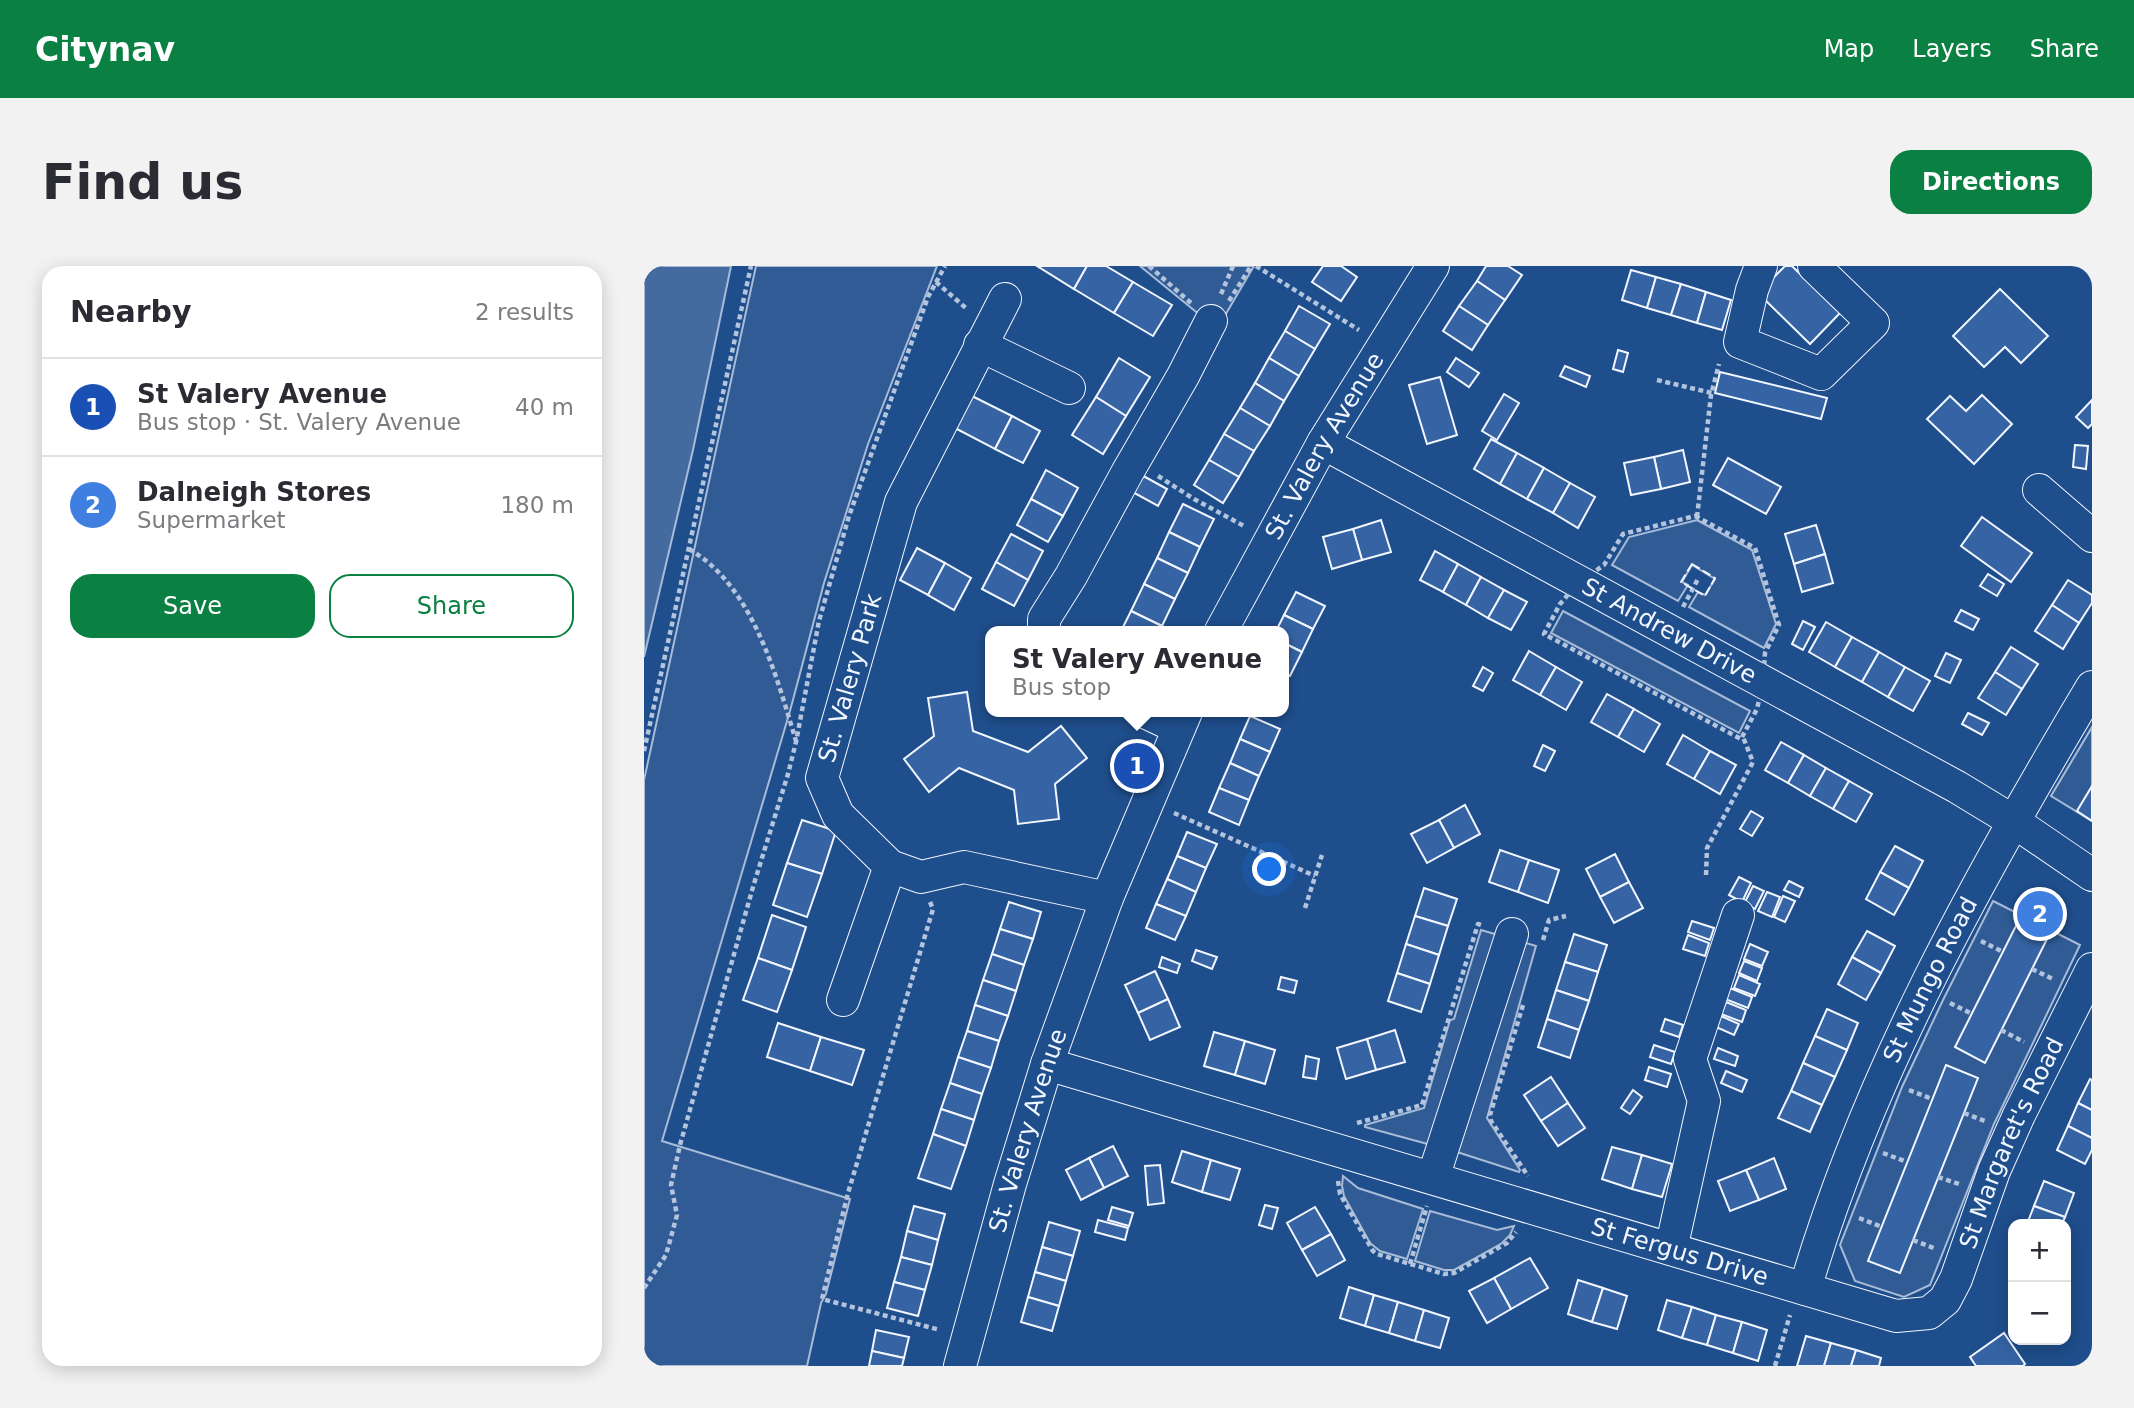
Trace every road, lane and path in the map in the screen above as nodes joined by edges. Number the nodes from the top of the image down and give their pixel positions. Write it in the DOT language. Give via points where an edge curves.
graph roads {
  1 [pos="751,266"];
  2 [pos="945,266"];
  3 [pos="1256,266"];
  4 [pos="1433,266"];
  5 [pos="1761,266"];
  6 [pos="1814,266"];
  7 [pos="936,282"];
  8 [pos="1005,299"];
  9 [pos="1211,321"];
  10 [pos="985,336"];
  11 [pos="1383,345"];
  12 [pos="1719,364"];
  13 [pos="1657,380"];
  14 [pos="1069,388"];
  15 [pos="1712,393"];
  16 [pos="1323,443"];
  17 [pos="1134,461"];
  18 [pos="2039,490"];
  19 [pos="1697,517"];
  20 [pos="2092,536"];
  21 [pos="1270,540"];
  22 [pos="689,548"];
  23 [pos="1698,579"];
  24 [pos="1578,583"];
  25 [pos="1682,608"];
  26 [pos="1044,626"];
  27 [pos="1224,626"];
  28 [pos="1763,684"];
  29 [pos="2092,687"];
  30 [pos="1183,720"];
  31 [pos="1743,736"];
  32 [pos="796,742"];
  33 [pos="644,751"];
  34 [pos="1148,802"];
  35 [pos="2013,821"];
  36 [pos="1322,855"];
  37 [pos="890,866"];
  38 [pos="1706,875"];
  39 [pos="1315,876"];
  40 [pos="2092,876"];
  41 [pos="921,877"];
  42 [pos="1107,898"];
  43 [pos="1305,908"];
  44 [pos="1738,915"];
  45 [pos="1566,916"];
  46 [pos="1512,934"];
  47 [pos="1542,943"];
  48 [pos="2092,970"];
  49 [pos="843,1000"];
  50 [pos="1524,1002"];
  51 [pos="1047,1064"];
  52 [pos="1422,1105"];
  53 [pos="1345,1153"];
  54 [pos="1430,1192"];
  55 [pos="1525,1206"];
  56 [pos="1671,1249"];
  57 [pos="1410,1264"];
  58 [pos="1802,1288"];
  59 [pos="644,1289"];
  60 [pos="1929,1313"];
  61 [pos="964,1352"];
  62 [pos="1775,1366"];
  1 -- 22 [label="path"];
  2 -- 7 [label="path"];
  3 -- 11 [label="path"];
  4 -- 11 [label="street, St. Valery Avenue"];
  5 -- 6 [label="street" via="1740,342 1821,374 1873,323"];
  7 -- 10 [label="path"];
  7 -- 32 [label="path" via="849,516 819,621"];
  8 -- 10 [label="street, St. Valery Park"];
  9 -- 17 [label="street"];
  10 -- 14 [label="street"];
  10 -- 37 [label="street, St. Valery Park" via="901,502 822,778 838,815"];
  11 -- 16 [label="street, St. Valery Avenue"];
  12 -- 15 [label="path"];
  13 -- 15 [label="path"];
  15 -- 19 [label="path"];
  16 -- 21 [label="street, St. Valery Avenue"];
  16 -- 24 [label="street, St Andrew Drive"];
  17 -- 21 [label="path"];
  17 -- 26 [label="street"];
  18 -- 20 [label="street"];
  19 -- 24 [label="path" via="1623,534 1604,565"];
  19 -- 28 [label="path" via="1755,548 1779,625 1765,653"];
  21 -- 27 [label="street, St. Valery Avenue"];
  22 -- 32 [label="path" via="707,559 742,601 774,666"];
  22 -- 33 [label="path"];
  23 -- 25 [label="path"];
  24 -- 28 [label="street, St Andrew Drive"];
  24 -- 31 [label="path" via="1544,634 1741,740"];
  28 -- 31 [label="path"];
  28 -- 35 [label="street, St Andrew Drive"];
  29 -- 35 [label="street, St Mungo Road"];
  30 -- 34 [label="street, St. Valery Avenue"];
  31 -- 38 [label="path" via="1753,762 1707,848"];
  32 -- 59 [label="path" via="680,1145 671,1185 677,1215 666,1255"];
  34 -- 39 [label="path"];
  34 -- 42 [label="street, St. Valery Avenue"];
  35 -- 40 [label="street, St Andrew Drive"];
  35 -- 58 [label="street, St Mungo Road" via="1901,1036"];
  36 -- 39 [label="path"];
  37 -- 41 [label="street"];
  37 -- 49 [label="street"];
  39 -- 43 [label="path"];
  41 -- 42 [label="street" via="964,867"];
  41 -- 61 [label="path" via="933,909 848,1193 822,1299"];
  42 -- 51 [label="street, St. Valery Avenue"];
  44 -- 56 [label="street" via="1690,1059 1704,1101"];
  45 -- 47 [label="path" via="1549,920"];
  46 -- 54 [label="street"];
  48 -- 60 [label="street, St Margaret's Road" via="1994,1171 1956,1279 1945,1300"];
  50 -- 55 [label="path" via="1490,1115 1529,1177"];
  51 -- 53 [label="street, St Fergus Drive"];
  51 -- 61 [label="street, St. Valery Avenue"];
  52 -- 53 [label="path" via="1356,1124"];
  53 -- 54 [label="street, St Fergus Drive"];
  53 -- 57 [label="path" via="1337,1184 1368,1245 1377,1254"];
  54 -- 55 [label="street, St Fergus Drive"];
  54 -- 57 [label="path"];
  55 -- 56 [label="street, St Fergus Drive"];
  55 -- 57 [label="path" via="1511,1240 1454,1273"];
  56 -- 58 [label="street, St Fergus Drive"];
  58 -- 60 [label="street, St Fergus Drive" via="1896,1316"];
  58 -- 62 [label="path"];
}
